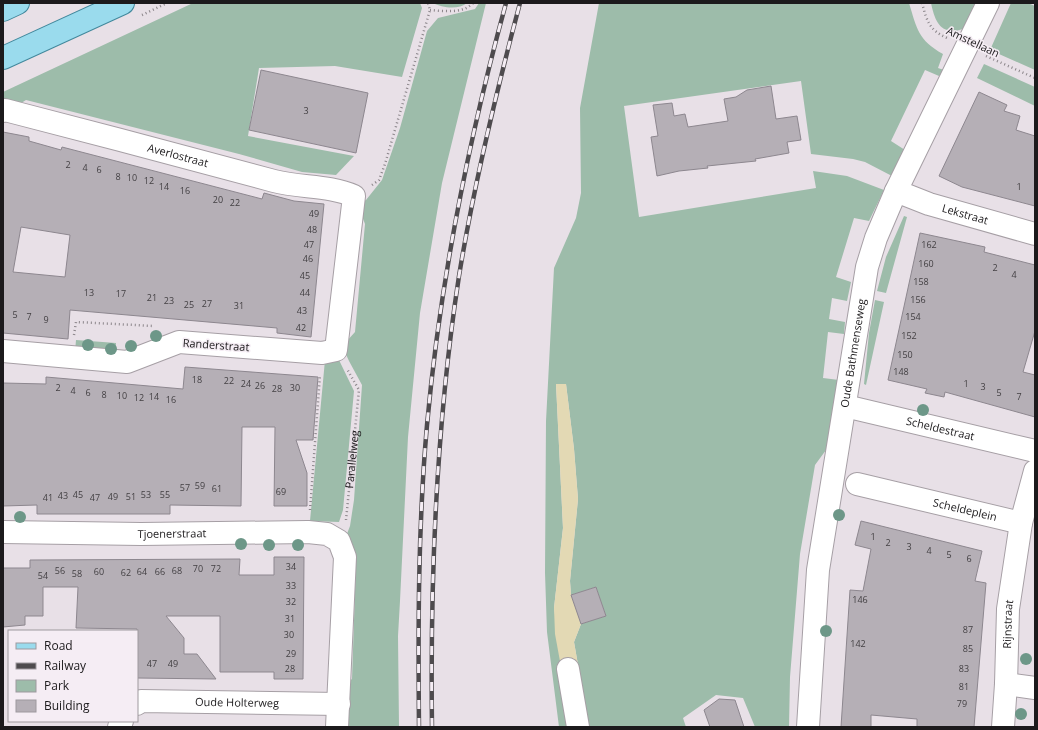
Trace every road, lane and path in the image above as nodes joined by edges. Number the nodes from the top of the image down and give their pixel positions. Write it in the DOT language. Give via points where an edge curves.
graph roads {
  1 [pos="18,3"];
  2 [pos="123,3"];
  3 [pos="428,3"];
  4 [pos="473,3"];
  5 [pos="922,3"];
  6 [pos="988,3"];
  7 [pos="3,10"];
  8 [pos="430,10"];
  9 [pos="966,47"];
  10 [pos="3,58"];
  11 [pos="1035,78"];
  12 [pos="3,111"];
  13 [pos="896,191"];
  14 [pos="354,196"];
  15 [pos="1035,234"];
  16 [pos="157,326"];
  17 [pos="3,351"];
  18 [pos="329,351"];
  19 [pos="71,357"];
  20 [pos="845,406"];
  21 [pos="1035,451"];
  22 [pos="1035,471"];
  23 [pos="857,484"];
  24 [pos="1020,523"];
  25 [pos="3,532"];
  26 [pos="308,532"];
  27 [pos="339,541"];
  28 [pos="568,669"];
  29 [pos="1006,684"];
  30 [pos="1035,688"];
  31 [pos="138,703"];
  32 [pos="338,704"];
  33 [pos="337,727"];
  34 [pos="578,727"];
  35 [pos="808,727"];
  36 [pos="1002,727"];
  1 -- 7 [label="main road"];
  2 -- 10 [label="main road"];
  3 -- 8 [label="path"];
  4 -- 8 [label="path" via="470,7 458,10"];
  5 -- 9 [label="path, Amstellaan" via="930,27"];
  6 -- 9 [label="street, Oude Bathmenseweg"];
  8 -- 14 [label="path" via="379,180 363,193"];
  9 -- 11 [label="path, Amstellaan"];
  9 -- 13 [label="street, Oude Bathmenseweg"];
  12 -- 14 [label="street, Averlostraat" via="276,182 342,191"];
  13 -- 15 [label="street, Lekstraat" via="929,204"];
  13 -- 20 [label="street, Oude Bathmenseweg" via="876,238 868,267"];
  14 -- 18 [label="street"];
  16 -- 19 [label="path" via="76,322"];
  17 -- 19 [label="street, Randerstraat"];
  18 -- 19 [label="street, Randerstraat" via="179,342 127,362"];
  18 -- 26 [label="path"];
  18 -- 27 [label="path, Parallelweg" via="359,390 348,512"];
  20 -- 21 [label="street, Scheldestraat"];
  20 -- 35 [label="street, Oude Bathmenseweg" via="818,570"];
  22 -- 24 [label="street"];
  23 -- 24 [label="street, Scheldeplein"];
  24 -- 29 [label="street, Rijnstraat" via="1008,609"];
  25 -- 26 [label="street, Tjoenerstraat"];
  26 -- 27 [label="street, Tjoenerstraat" via="327,534"];
  27 -- 32 [label="street" via="345,557"];
  28 -- 34 [label="street"];
  29 -- 30 [label="street"];
  29 -- 36 [label="street, Rijnstraat"];
  31 -- 32 [label="street, Oude Holterweg" via="141,701"];
  32 -- 33 [label="street"];
}
